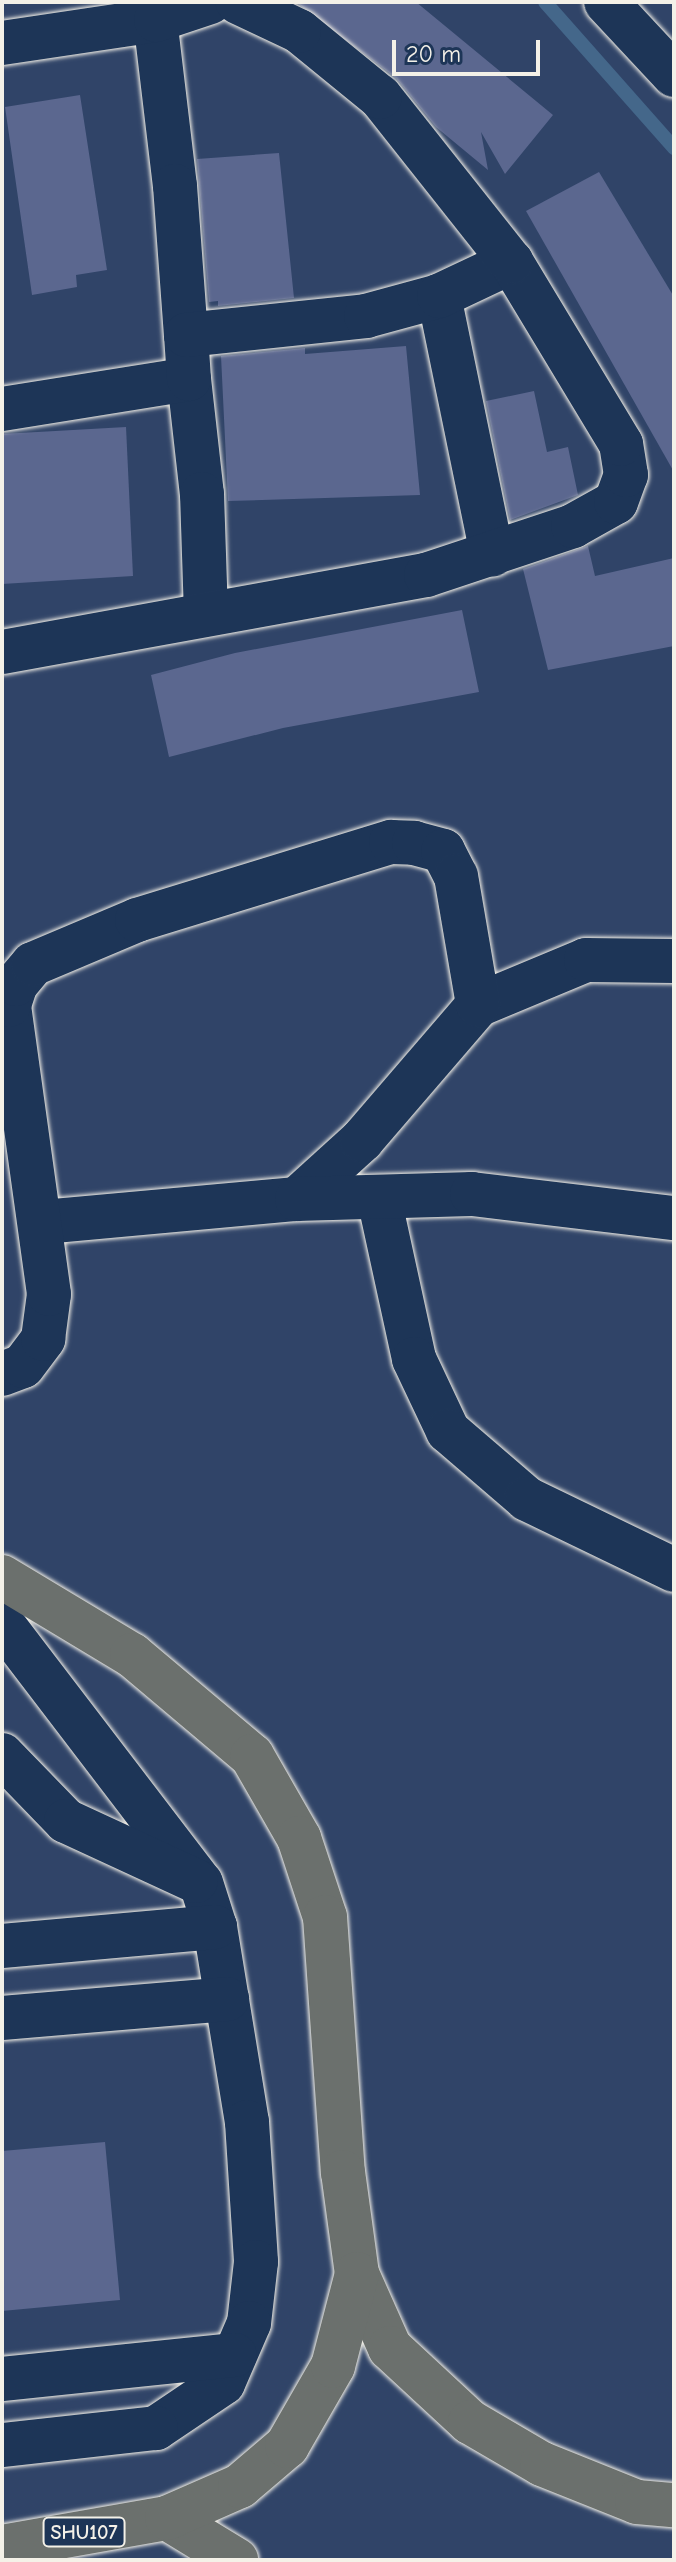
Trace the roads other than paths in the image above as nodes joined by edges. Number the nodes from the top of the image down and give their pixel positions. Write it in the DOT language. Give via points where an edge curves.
graph roads {
  1 [pos="210,2"];
  2 [pos="238,2"];
  3 [pos="606,2"];
  4 [pos="154,11"];
  5 [pos="2,43"];
  6 [pos="674,75"];
  7 [pos="511,262"];
  8 [pos="439,296"];
  9 [pos="186,335"];
  10 [pos="189,379"];
  11 [pos="2,409"];
  12 [pos="492,555"];
  13 [pos="206,614"];
  14 [pos="2,652"];
  15 [pos="674,961"];
  16 [pos="478,1005"];
  17 [pos="379,1198"];
  18 [pos="297,1199"];
  19 [pos="674,1218"];
  20 [pos="43,1222"];
  21 [pos="2,1374"];
  22 [pos="674,1570"];
  23 [pos="2,1577"];
  24 [pos="2,1623"];
  25 [pos="2,1755"];
  26 [pos="201,1883"];
  27 [pos="215,1927"];
  28 [pos="2,1946"];
  29 [pos="227,1999"];
  30 [pos="2,2018"];
  31 [pos="357,2274"];
  32 [pos="235,2355"];
  33 [pos="2,2379"];
  34 [pos="2,2445"];
  35 [pos="656,2504"];
  36 [pos="167,2518"];
  37 [pos="2,2547"];
  38 [pos="236,2560"];
  1 -- 4 [label="street"];
  2 -- 7 [label="street" via="299,31 380,97"];
  3 -- 6 [label="street"];
  4 -- 5 [label="street"];
  4 -- 9 [label="street"];
  7 -- 8 [label="street"];
  7 -- 12 [label="street" via="621,444 626,475 616,502 573,526"];
  8 -- 9 [label="street" via="366,316"];
  8 -- 12 [label="street"];
  9 -- 10 [label="street"];
  10 -- 11 [label="street"];
  10 -- 13 [label="street" via="202,494"];
  12 -- 13 [label="street" via="426,575"];
  13 -- 14 [label="street"];
  15 -- 16 [label="street" via="586,960"];
  16 -- 18 [label="street" via="362,1140"];
  16 -- 20 [label="street" via="456,876 443,851 414,843 391,842 137,920 33,964 16,984 9,1005"];
  17 -- 18 [label="street"];
  17 -- 19 [label="street" via="472,1194"];
  17 -- 22 [label="street" via="414,1359 448,1431 527,1499"];
  18 -- 20 [label="street"];
  20 -- 21 [label="street" via="49,1294 43,1339 23,1366"];
  23 -- 31 [label="main road" via="132,1655 252,1756 299,1838 325,1917 343,2172"];
  24 -- 26 [label="street"];
  25 -- 26 [label="street" via="66,1821"];
  26 -- 27 [label="street"];
  27 -- 28 [label="street"];
  27 -- 29 [label="street"];
  29 -- 30 [label="street"];
  29 -- 32 [label="street" via="247,2122 256,2262 249,2323"];
  31 -- 35 [label="main road" via="390,2348 470,2422 542,2464"];
  31 -- 36 [label="main road" via="333,2366 287,2446 240,2486"];
  32 -- 33 [label="street"];
  32 -- 34 [label="street" via="223,2383 156,2428"];
  36 -- 37 [label="main road, SHU107"];
  36 -- 38 [label="main road"];
}
